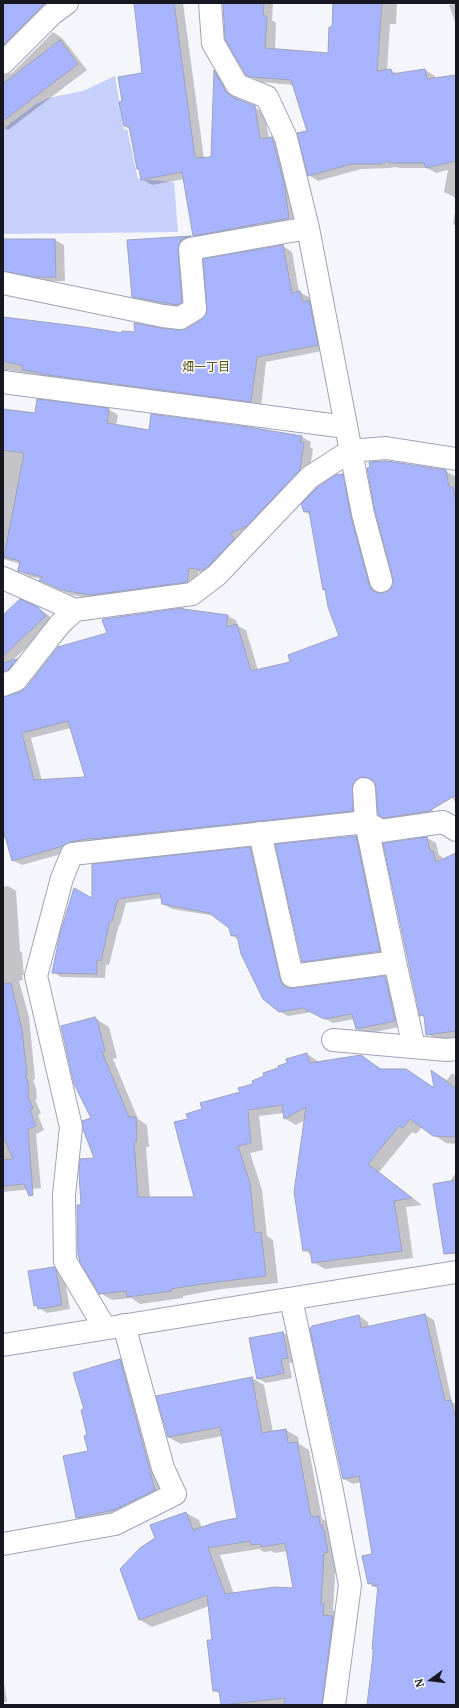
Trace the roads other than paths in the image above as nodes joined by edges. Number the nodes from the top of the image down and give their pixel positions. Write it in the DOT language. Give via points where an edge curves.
graph roads {
  1 [pos="67,3"];
  2 [pos="210,3"];
  3 [pos="3,63"];
  4 [pos="308,228"];
  5 [pos="3,284"];
  6 [pos="3,382"];
  7 [pos="346,427"];
  8 [pos="350,451"];
  9 [pos="456,459"];
  10 [pos="3,578"];
  11 [pos="381,581"];
  12 [pos="75,610"];
  13 [pos="3,685"];
  14 [pos="364,789"];
  15 [pos="366,822"];
  16 [pos="456,830"];
  17 [pos="260,833"];
  18 [pos="394,962"];
  19 [pos="333,1040"];
  20 [pos="414,1048"];
  21 [pos="456,1049"];
  22 [pos="456,1272"];
  23 [pos="291,1299"];
  24 [pos="115,1327"];
  25 [pos="3,1345"];
  26 [pos="3,1544"];
  27 [pos="334,1705"];
  1 -- 3 [label="street" via="52,14"];
  2 -- 4 [label="street" via="212,43 237,85 267,97 286,138"];
  4 -- 5 [label="street" via="190,249 195,309 180,318"];
  4 -- 7 [label="street"];
  6 -- 7 [label="street"];
  7 -- 8 [label="street"];
  8 -- 9 [label="street" via="386,448"];
  8 -- 11 [label="street"];
  8 -- 12 [label="street" via="310,477 217,575 192,594"];
  10 -- 12 [label="street"];
  12 -- 13 [label="street" via="60,624 16,680"];
  14 -- 15 [label="street"];
  15 -- 16 [label="street" via="381,831 443,822"];
  15 -- 17 [label="street"];
  15 -- 18 [label="street"];
  17 -- 18 [label="street" via="292,976"];
  17 -- 24 [label="street" via="72,854 62,878 36,976 71,1127 64,1195 66,1261"];
  18 -- 20 [label="street"];
  19 -- 20 [label="street"];
  20 -- 21 [label="street"];
  22 -- 23 [label="street"];
  23 -- 24 [label="street"];
  23 -- 27 [label="street" via="350,1585"];
  24 -- 25 [label="street"];
  24 -- 26 [label="street" via="163,1468 175,1494 115,1524"];
}
